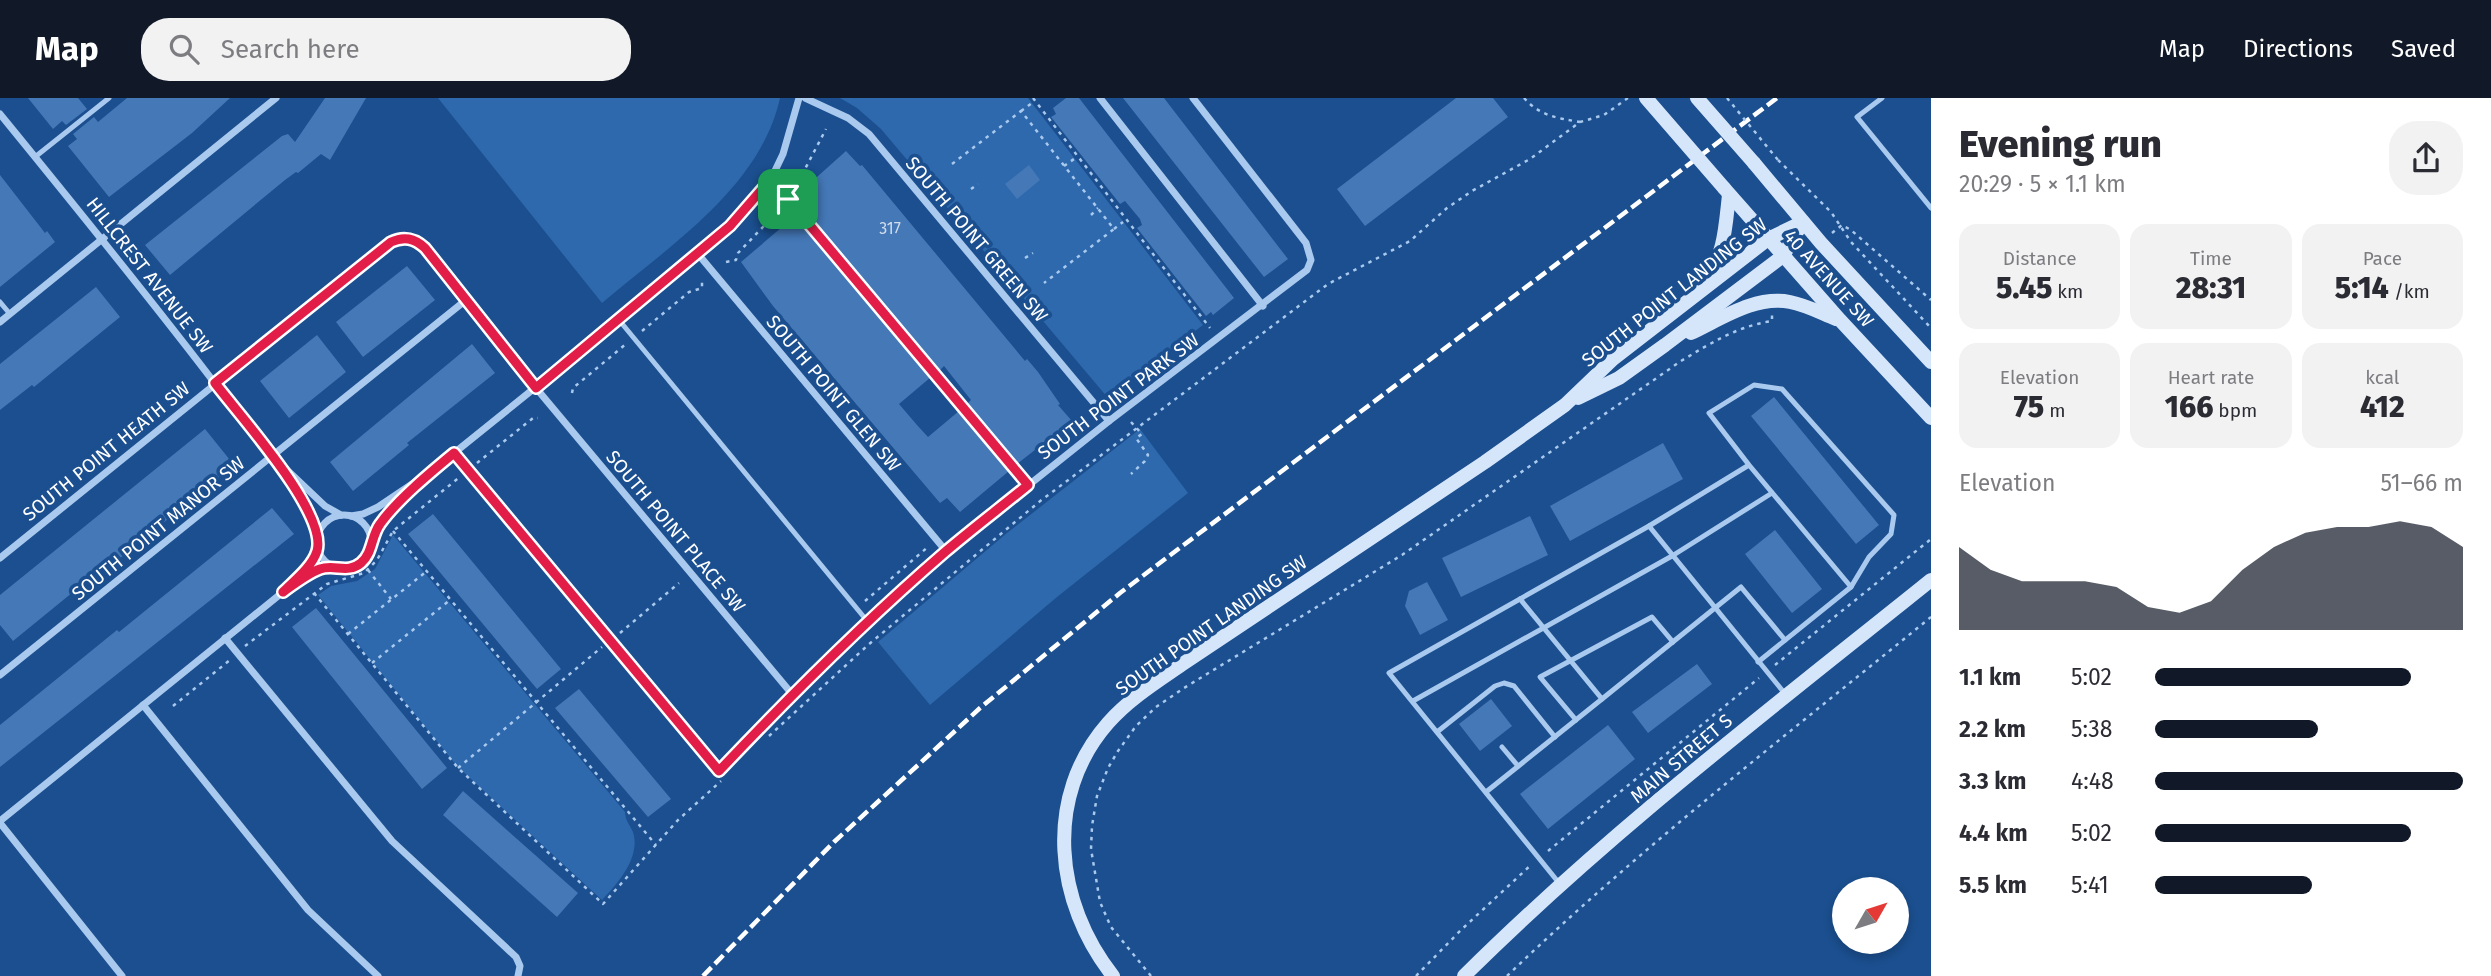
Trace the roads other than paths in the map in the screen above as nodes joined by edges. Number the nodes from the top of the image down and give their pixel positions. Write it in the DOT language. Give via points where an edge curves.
graph roads {
  1 [pos="109,98"];
  2 [pos="276,98"];
  3 [pos="799,98"];
  4 [pos="805,98"];
  5 [pos="1100,98"];
  6 [pos="1194,98"];
  7 [pos="1646,98"];
  8 [pos="1697,98"];
  9 [pos="1882,98"];
  10 [pos="0,114"];
  11 [pos="36,157"];
  12 [pos="771,179"];
  13 [pos="1727,191"];
  14 [pos="1931,208"];
  15 [pos="1803,222"];
  16 [pos="1768,239"];
  17 [pos="103,240"];
  18 [pos="698,254"];
  19 [pos="1783,256"];
  20 [pos="1700,291"];
  21 [pos="466,300"];
  22 [pos="0,302"];
  23 [pos="1263,306"];
  24 [pos="10,314"];
  25 [pos="619,320"];
  26 [pos="1840,320"];
  27 [pos="0,322"];
  28 [pos="1665,345"];
  29 [pos="1931,362"];
  30 [pos="215,383"];
  31 [pos="536,388"];
  32 [pos="1565,405"];
  33 [pos="1931,418"];
  34 [pos="1109,422"];
  35 [pos="454,453"];
  36 [pos="272,457"];
  37 [pos="1749,465"];
  38 [pos="433,470"];
  39 [pos="1028,485"];
  40 [pos="1772,493"];
  41 [pos="347,516"];
  42 [pos="1649,526"];
  43 [pos="318,535"];
  44 [pos="371,545"];
  45 [pos="318,548"];
  46 [pos="946,551"];
  47 [pos="1672,556"];
  48 [pos="0,558"];
  49 [pos="334,567"];
  50 [pos="1931,580"];
  51 [pos="1851,587"];
  52 [pos="283,592"];
  53 [pos="1520,599"];
  54 [pos="1714,609"];
  55 [pos="868,622"];
  56 [pos="1543,629"];
  57 [pos="225,638"];
  58 [pos="1785,640"];
  59 [pos="1673,642"];
  60 [pos="1570,661"];
  61 [pos="1758,662"];
  62 [pos="0,675"];
  63 [pos="792,694"];
  64 [pos="1787,696"];
  65 [pos="1602,699"];
  66 [pos="1413,701"];
  67 [pos="143,705"];
  68 [pos="1576,720"];
  69 [pos="1437,732"];
  70 [pos="1555,737"];
  71 [pos="1503,747"];
  72 [pos="1518,766"];
  73 [pos="1486,792"];
  74 [pos="0,822"];
  75 [pos="1561,886"];
  76 [pos="122,976"];
  77 [pos="378,976"];
  78 [pos="518,976"];
  79 [pos="1113,976"];
  80 [pos="1464,976"];
  1 -- 11 [label="lane"];
  2 -- 17 [label="street"];
  3 -- 12 [label="street"];
  4 -- 34 [label="street, SOUTH POINT GREEN SW" via="848,118 869,134"];
  5 -- 23 [label="street"];
  6 -- 23 [label="street, SOUTH POINT PARK SW" via="1308,247 1311,260 1307,270"];
  7 -- 13 [label="main road, 40 AVENUE SW, bridge"];
  8 -- 15 [label="main road, 40 AVENUE SW, bridge"];
  9 -- 14 [label="lane" via="1857,117"];
  10 -- 11 [label="street, HILLCREST AVENUE SW"];
  11 -- 17 [label="street, HILLCREST AVENUE SW"];
  12 -- 18 [label="street"];
  12 -- 39 [label="lane"];
  13 -- 16 [label="main road, 40 AVENUE SW"];
  13 -- 20 [label="main road" via="1722,248"];
  15 -- 16 [label="main road, SOUTH POINT LANDING SW"];
  15 -- 19 [label="main road, SOUTH POINT LANDING SW"];
  15 -- 29 [label="main road, 40 AVENUE SW"];
  16 -- 19 [label="main road, 40 AVENUE SW"];
  16 -- 20 [label="main road, SOUTH POINT LANDING SW"];
  17 -- 24 [label="street"];
  17 -- 30 [label="street, HILLCREST AVENUE SW"];
  18 -- 25 [label="street"];
  18 -- 46 [label="street, SOUTH POINT GLEN SW"];
  19 -- 26 [label="main road, 40 AVENUE SW"];
  19 -- 28 [label="main road, SOUTH POINT LANDING SW"];
  20 -- 32 [label="main road, SOUTH POINT LANDING SW" via="1613,359"];
  21 -- 30 [label="street, SOUTH POINT HEATH SW" via="421,244 398,239"];
  21 -- 31 [label="street, SOUTH POINT HEATH SW"];
  21 -- 36 [label="street, SOUTH POINT MANOR SW"];
  22 -- 24 [label="lane"];
  23 -- 34 [label="street, SOUTH POINT PARK SW"];
  24 -- 27 [label="street"];
  25 -- 31 [label="street"];
  25 -- 55 [label="lane"];
  26 -- 28 [label="main road" via="1804,305 1772,301 1747,306"];
  26 -- 33 [label="main road, 40 AVENUE SW"];
  28 -- 32 [label="main road, SOUTH POINT LANDING SW" via="1619,378"];
  30 -- 36 [label="street, HILLCREST AVENUE SW"];
  30 -- 48 [label="street, SOUTH POINT HEATH SW"];
  31 -- 35 [label="street"];
  31 -- 63 [label="street, SOUTH POINT PLACE SW"];
  32 -- 79 [label="main road, SOUTH POINT LANDING SW" via="1184,663 1108,722 1084,754 1072,788 1064,838 1065,873 1074,908 1088,941"];
  34 -- 39 [label="street, SOUTH POINT PARK SW"];
  35 -- 38 [label="street"];
  35 -- 63 [label="street, SOUTH POINT PARK SW" via="719,771"];
  36 -- 41 [label="street, HILLCREST AVENUE SW" via="325,506"];
  36 -- 43 [label="street, HILLCREST AVENUE SW" via="304,504"];
  36 -- 62 [label="street, SOUTH POINT MANOR SW"];
  37 -- 40 [label="lane"];
  37 -- 42 [label="lane"];
  37 -- 51 [label="lane" via="1709,412 1754,385 1782,389 1894,515 1891,534 1869,557"];
  38 -- 41 [label="street" via="378,507"];
  38 -- 44 [label="street" via="380,523"];
  39 -- 46 [label="street, SOUTH POINT PARK SW"];
  40 -- 47 [label="lane"];
  40 -- 51 [label="lane"];
  41 -- 43 [label="street" via="327,521"];
  41 -- 44 [label="street" via="365,525"];
  42 -- 47 [label="lane"];
  42 -- 53 [label="lane"];
  43 -- 45 [label="street"];
  44 -- 49 [label="street" via="357,566"];
  45 -- 49 [label="street"];
  45 -- 52 [label="street"];
  46 -- 55 [label="street, SOUTH POINT PARK SW"];
  47 -- 54 [label="lane"];
  47 -- 56 [label="lane"];
  49 -- 52 [label="street" via="320,569"];
  50 -- 64 [label="main road, MAIN STREET S"];
  51 -- 58 [label="lane"];
  52 -- 57 [label="street"];
  53 -- 56 [label="lane"];
  53 -- 66 [label="lane" via="1389,673"];
  54 -- 58 [label="lane" via="1741,587"];
  54 -- 59 [label="lane"];
  54 -- 61 [label="lane"];
  55 -- 63 [label="street, SOUTH POINT PARK SW"];
  56 -- 60 [label="lane"];
  56 -- 66 [label="lane"];
  57 -- 67 [label="street"];
  57 -- 78 [label="street" via="388,837 516,957"];
  58 -- 61 [label="lane"];
  59 -- 60 [label="lane" via="1652,617"];
  59 -- 65 [label="lane"];
  60 -- 65 [label="lane"];
  60 -- 68 [label="lane" via="1540,677"];
  61 -- 64 [label="lane"];
  64 -- 75 [label="main road, MAIN STREET S"];
  65 -- 68 [label="lane"];
  66 -- 69 [label="lane"];
  67 -- 74 [label="street"];
  67 -- 77 [label="street" via="308,910"];
  68 -- 70 [label="lane"];
  69 -- 70 [label="lane" via="1504,683 1514,686"];
  69 -- 73 [label="lane"];
  70 -- 72 [label="lane"];
  71 -- 72 [label="lane"];
  72 -- 73 [label="lane"];
  73 -- 75 [label="lane"];
  74 -- 76 [label="street"];
  75 -- 80 [label="main road, MAIN STREET S"];
}
